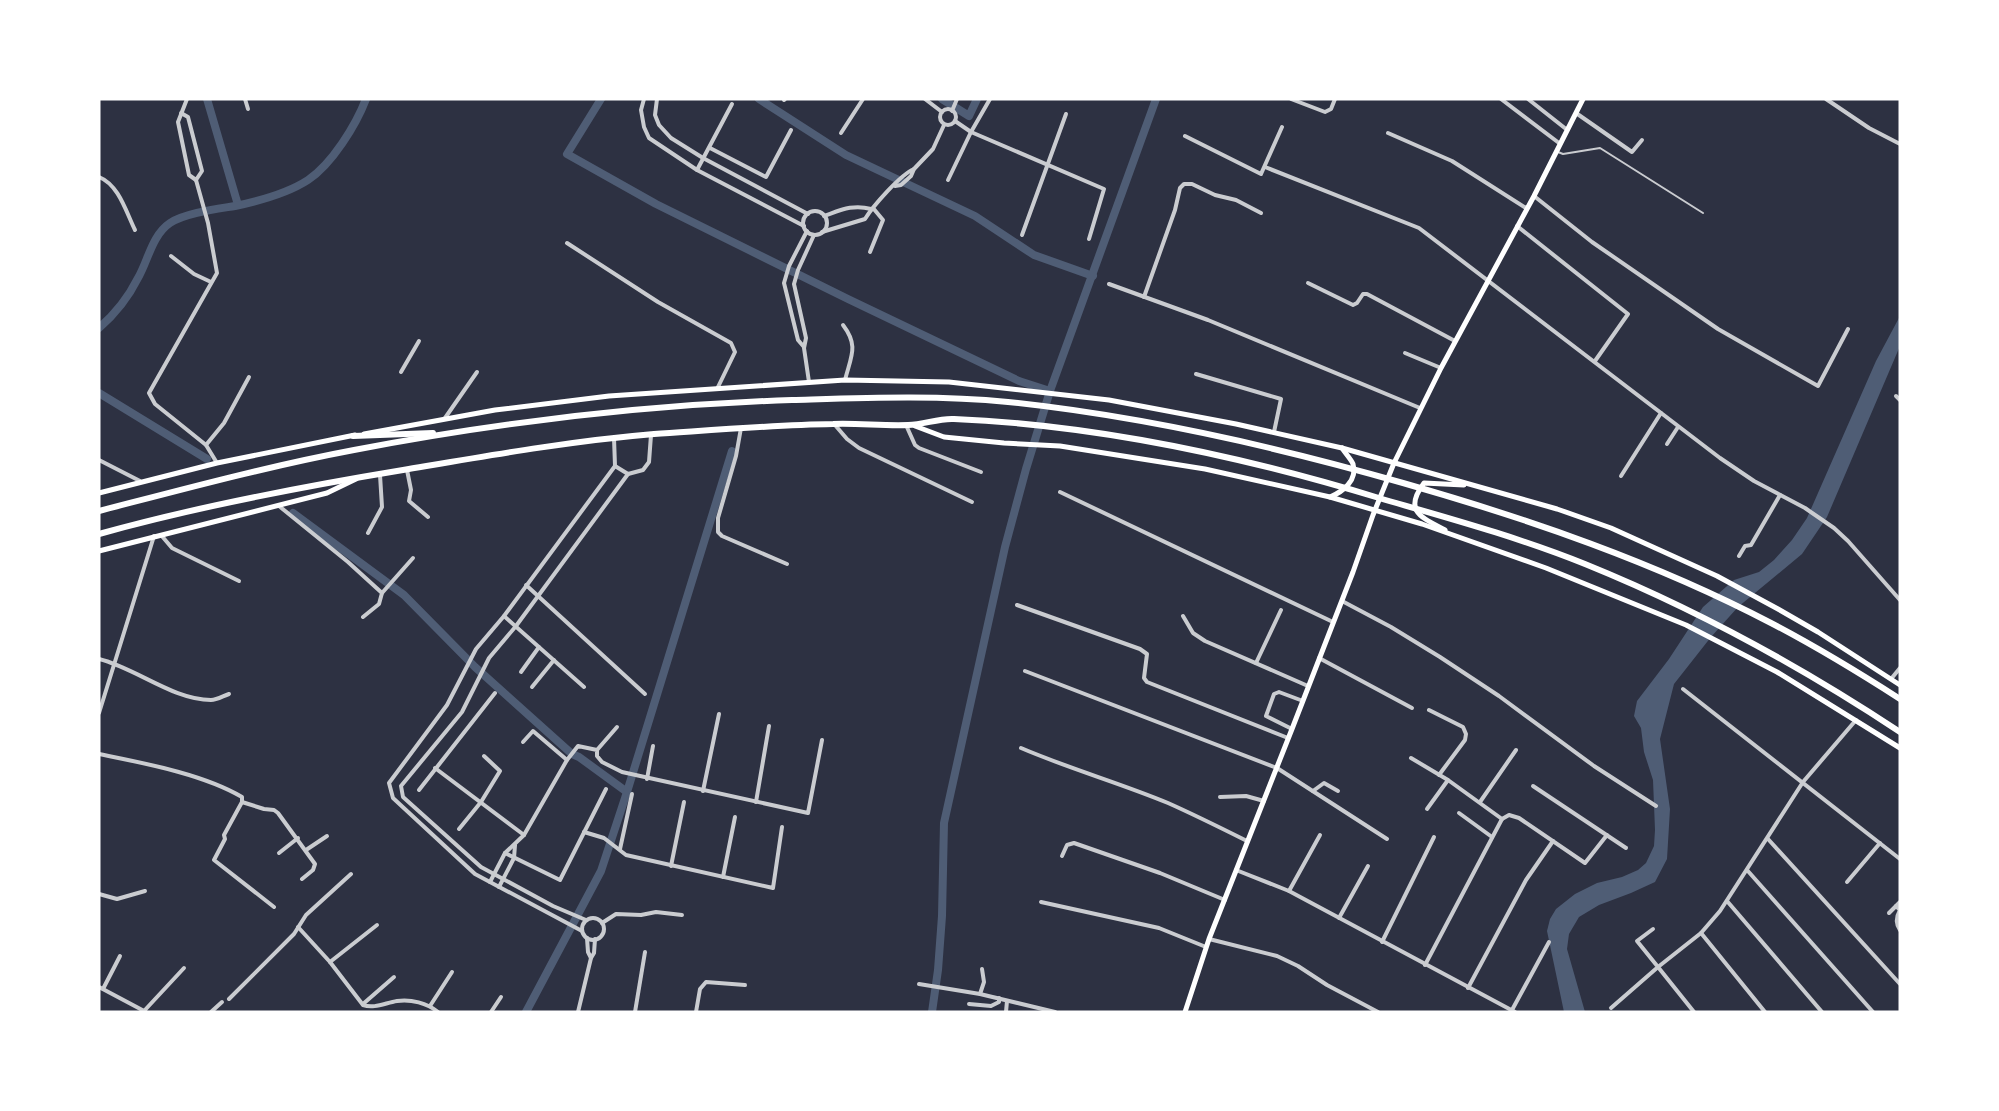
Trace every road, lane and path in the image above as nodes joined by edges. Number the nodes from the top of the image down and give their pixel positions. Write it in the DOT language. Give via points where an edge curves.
graph roads {
  1 [pos="244,99"];
  2 [pos="644,99"];
  3 [pos="657,99"];
  4 [pos="862,99"];
  5 [pos="925,99"];
  6 [pos="957,99"];
  7 [pos="990,99"];
  8 [pos="1291,99"];
  9 [pos="1335,99"];
  10 [pos="1501,99"];
  11 [pos="1528,99"];
  12 [pos="1583,99"];
  13 [pos="1826,99"];
  14 [pos="185,100"];
  15 [pos="732,104"];
  16 [pos="248,109"];
  17 [pos="952,111"];
  18 [pos="181,112"];
  19 [pos="942,112"];
  20 [pos="1576,113"];
  21 [pos="1066,114"];
  22 [pos="955,121"];
  23 [pos="944,125"];
  24 [pos="1282,127"];
  25 [pos="1566,129"];
  26 [pos="791,130"];
  27 [pos="971,132"];
  28 [pos="1388,132"];
  29 [pos="841,133"];
  30 [pos="1185,136"];
  31 [pos="1642,140"];
  32 [pos="1559,143"];
  33 [pos="1900,144"];
  34 [pos="710,148"];
  35 [pos="1556,150"];
  36 [pos="703,158"];
  37 [pos="1047,164"];
  38 [pos="1265,167"];
  39 [pos="697,170"];
  40 [pos="99,177"];
  41 [pos="196,180"];
  42 [pos="948,180"];
  43 [pos="1534,196"];
  44 [pos="872,208"];
  45 [pos="1526,208"];
  46 [pos="1262,213"];
  47 [pos="1703,213"];
  48 [pos="808,214"];
  49 [pos="824,216"];
  50 [pos="804,226"];
  51 [pos="1517,226"];
  52 [pos="135,230"];
  53 [pos="807,231"];
  54 [pos="822,232"];
  55 [pos="814,234"];
  56 [pos="1022,235"];
  57 [pos="1089,239"];
  58 [pos="567,243"];
  59 [pos="870,252"];
  60 [pos="171,256"];
  61 [pos="1487,280"];
  62 [pos="212,282"];
  63 [pos="1308,283"];
  64 [pos="1109,284"];
  65 [pos="1144,297"];
  66 [pos="843,325"];
  67 [pos="1848,329"];
  68 [pos="419,341"];
  69 [pos="1455,341"];
  70 [pos="804,348"];
  71 [pos="1405,353"];
  72 [pos="1595,361"];
  73 [pos="1441,368"];
  74 [pos="401,372"];
  75 [pos="477,372"];
  76 [pos="1196,374"];
  77 [pos="249,377"];
  78 [pos="845,380"];
  79 [pos="809,381"];
  80 [pos="718,387"];
  81 [pos="1896,396"];
  82 [pos="1900,400"];
  83 [pos="1420,408"];
  84 [pos="1661,413"];
  85 [pos="445,418"];
  86 [pos="835,424"];
  87 [pos="906,425"];
  88 [pos="915,426"];
  89 [pos="1678,427"];
  90 [pos="741,429"];
  91 [pos="459,432"];
  92 [pos="1274,432"];
  93 [pos="651,435"];
  94 [pos="353,436"];
  95 [pos="615,438"];
  96 [pos="1667,444"];
  97 [pos="206,445"];
  98 [pos="1342,448"];
  99 [pos="99,460"];
  100 [pos="217,463"];
  101 [pos="1394,463"];
  102 [pos="615,466"];
  103 [pos="407,469"];
  104 [pos="981,472"];
  105 [pos="380,474"];
  106 [pos="628,474"];
  107 [pos="1621,476"];
  108 [pos="358,478"];
  109 [pos="141,482"];
  110 [pos="1478,487"];
  111 [pos="1060,492"];
  112 [pos="99,494"];
  113 [pos="1780,495"];
  114 [pos="1330,497"];
  115 [pos="972,502"];
  116 [pos="278,505"];
  117 [pos="1375,510"];
  118 [pos="99,511"];
  119 [pos="428,517"];
  120 [pos="368,533"];
  121 [pos="99,534"];
  122 [pos="157,535"];
  123 [pos="1460,538"];
  124 [pos="99,550"];
  125 [pos="1739,556"];
  126 [pos="413,558"];
  127 [pos="787,564"];
  128 [pos="239,581"];
  129 [pos="526,585"];
  130 [pos="382,593"];
  131 [pos="538,596"];
  132 [pos="1900,600"];
  133 [pos="1342,601"];
  134 [pos="1017,605"];
  135 [pos="1281,610"];
  136 [pos="504,616"];
  137 [pos="1183,616"];
  138 [pos="363,617"];
  139 [pos="1333,622"];
  140 [pos="516,626"];
  141 [pos="539,647"];
  142 [pos="1319,658"];
  143 [pos="99,659"];
  144 [pos="554,660"];
  145 [pos="114,663"];
  146 [pos="1256,663"];
  147 [pos="1900,669"];
  148 [pos="1025,671"];
  149 [pos="521,672"];
  150 [pos="1891,679"];
  151 [pos="1900,685"];
  152 [pos="1308,686"];
  153 [pos="532,687"];
  154 [pos="584,687"];
  155 [pos="1683,689"];
  156 [pos="495,693"];
  157 [pos="229,694"];
  158 [pos="645,694"];
  159 [pos="1900,699"];
  160 [pos="1303,701"];
  161 [pos="100,704"];
  162 [pos="1412,708"];
  163 [pos="1429,710"];
  164 [pos="99,713"];
  165 [pos="719,714"];
  166 [pos="1856,719"];
  167 [pos="616,726"];
  168 [pos="769,726"];
  169 [pos="1292,729"];
  170 [pos="1900,732"];
  171 [pos="1289,738"];
  172 [pos="822,740"];
  173 [pos="523,742"];
  174 [pos="653,746"];
  175 [pos="1021,748"];
  176 [pos="1900,748"];
  177 [pos="597,750"];
  178 [pos="1516,750"];
  179 [pos="99,754"];
  180 [pos="484,756"];
  181 [pos="1411,758"];
  182 [pos="567,759"];
  183 [pos="435,768"];
  184 [pos="1277,768"];
  185 [pos="1439,775"];
  186 [pos="647,779"];
  187 [pos="1448,780"];
  188 [pos="1803,782"];
  189 [pos="1533,786"];
  190 [pos="606,789"];
  191 [pos="418,790"];
  192 [pos="703,791"];
  193 [pos="1313,791"];
  194 [pos="1338,791"];
  195 [pos="632,794"];
  196 [pos="1220,797"];
  197 [pos="1264,801"];
  198 [pos="243,802"];
  199 [pos="481,802"];
  200 [pos="684,802"];
  201 [pos="756,802"];
  202 [pos="1480,802"];
  203 [pos="1656,806"];
  204 [pos="1427,809"];
  205 [pos="1460,813"];
  206 [pos="735,817"];
  207 [pos="1502,819"];
  208 [pos="782,827"];
  209 [pos="459,829"];
  210 [pos="584,832"];
  211 [pos="524,835"];
  212 [pos="1320,835"];
  213 [pos="1607,835"];
  214 [pos="327,836"];
  215 [pos="1434,837"];
  216 [pos="1492,837"];
  217 [pos="298,838"];
  218 [pos="1387,839"];
  219 [pos="1768,839"];
  220 [pos="1553,841"];
  221 [pos="1247,842"];
  222 [pos="1880,843"];
  223 [pos="515,845"];
  224 [pos="1626,848"];
  225 [pos="620,849"];
  226 [pos="306,850"];
  227 [pos="279,853"];
  228 [pos="505,853"];
  229 [pos="1062,856"];
  230 [pos="514,858"];
  231 [pos="1900,859"];
  232 [pos="671,866"];
  233 [pos="1368,866"];
  234 [pos="1236,870"];
  235 [pos="1747,870"];
  236 [pos="494,873"];
  237 [pos="351,874"];
  238 [pos="723,877"];
  239 [pos="504,878"];
  240 [pos="302,879"];
  241 [pos="490,882"];
  242 [pos="1847,882"];
  243 [pos="499,887"];
  244 [pos="145,891"];
  245 [pos="1289,891"];
  246 [pos="99,894"];
  247 [pos="1225,900"];
  248 [pos="1727,901"];
  249 [pos="1041,902"];
  250 [pos="1900,902"];
  251 [pos="1896,906"];
  252 [pos="274,907"];
  253 [pos="1889,913"];
  254 [pos="682,915"];
  255 [pos="1339,918"];
  256 [pos="586,920"];
  257 [pos="602,923"];
  258 [pos="377,925"];
  259 [pos="298,927"];
  260 [pos="1653,928"];
  261 [pos="1900,930"];
  262 [pos="582,931"];
  263 [pos="1701,933"];
  264 [pos="587,938"];
  265 [pos="595,939"];
  266 [pos="1209,939"];
  267 [pos="1382,942"];
  268 [pos="1549,942"];
  269 [pos="1206,947"];
  270 [pos="645,952"];
  271 [pos="120,956"];
  272 [pos="591,958"];
  273 [pos="330,962"];
  274 [pos="1425,965"];
  275 [pos="1658,967"];
  276 [pos="184,968"];
  277 [pos="982,969"];
  278 [pos="452,972"];
  279 [pos="394,977"];
  280 [pos="919,984"];
  281 [pos="1900,984"];
  282 [pos="745,985"];
  283 [pos="101,988"];
  284 [pos="1468,988"];
  285 [pos="980,994"];
  286 [pos="501,997"];
  287 [pos="999,998"];
  288 [pos="229,999"];
  289 [pos="1007,1001"];
  290 [pos="222,1002"];
  291 [pos="969,1004"];
  292 [pos="363,1005"];
  293 [pos="430,1006"];
  294 [pos="1611,1008"];
  295 [pos="145,1011"];
  296 [pos="1514,1011"];
  297 [pos="211,1012"];
  298 [pos="436,1012"];
  299 [pos="490,1012"];
  300 [pos="578,1012"];
  301 [pos="635,1012"];
  302 [pos="696,1012"];
  303 [pos="1006,1012"];
  304 [pos="1051,1012"];
  305 [pos="1185,1012"];
  306 [pos="1378,1012"];
  307 [pos="1694,1012"];
  308 [pos="1765,1012"];
  309 [pos="1822,1012"];
  310 [pos="1873,1012"];
  1 -- 16 [label="street"];
  2 -- 39 [label="street" via="641,110 649,138"];
  3 -- 36 [label="street" via="655,115 659,125 671,138"];
  4 -- 29 [label="street"];
  5 -- 19 [label="street"];
  6 -- 17 [label="street"];
  7 -- 27 [label="street"];
  8 -- 9 [label="street" via="1326,112"];
  10 -- 32 [label="street"];
  11 -- 25 [label="street"];
  12 -- 20 [label="main road"];
  13 -- 33 [label="street"];
  14 -- 18 [label="street"];
  15 -- 34 [label="street"];
  17 -- 19 [label="street"];
  17 -- 22 [label="street"];
  18 -- 41 [label="street" via="178,122 189,175"];
  18 -- 41 [label="street" via="188,117 201,171"];
  19 -- 23 [label="street" via="940,119"];
  20 -- 25 [label="main road"];
  20 -- 31 [label="street" via="1630,152"];
  21 -- 37 [label="street"];
  22 -- 23 [label="street"];
  22 -- 27 [label="street"];
  23 -- 44 [label="street" via="933,148"];
  24 -- 38 [label="street"];
  25 -- 32 [label="main road"];
  26 -- 34 [label="street" via="766,177"];
  27 -- 37 [label="street"];
  27 -- 42 [label="street"];
  28 -- 45 [label="street" via="1452,161"];
  30 -- 38 [label="street" via="1261,174"];
  32 -- 35 [label="main road"];
  34 -- 36 [label="street"];
  35 -- 43 [label="main road"];
  35 -- 47 [label="lane" via="1563,154 1600,148"];
  36 -- 39 [label="street"];
  36 -- 48 [label="street"];
  37 -- 56 [label="street"];
  37 -- 57 [label="street" via="1104,189"];
  38 -- 61 [label="street" via="1410,223"];
  39 -- 50 [label="street"];
  40 -- 52 [label="street" via="116,190"];
  41 -- 62 [label="street" via="217,273"];
  43 -- 45 [label="main road"];
  43 -- 67 [label="street" via="1592,242 1718,329 1818,386"];
  44 -- 49 [label="street" via="852,206"];
  44 -- 54 [label="street" via="865,219"];
  44 -- 59 [label="street" via="883,220"];
  45 -- 51 [label="main road"];
  46 -- 65 [label="street" via="1236,200 1184,184"];
  48 -- 49 [label="street" via="815,211"];
  48 -- 50 [label="street"];
  49 -- 54 [label="street" via="827,222"];
  50 -- 53 [label="street"];
  51 -- 61 [label="main road"];
  51 -- 72 [label="street" via="1628,314"];
  53 -- 55 [label="street"];
  53 -- 70 [label="street" via="784,283 798,340"];
  54 -- 55 [label="street"];
  55 -- 70 [label="street" via="794,284 806,338"];
  58 -- 80 [label="street" via="731,343 735,352"];
  60 -- 62 [label="street"];
  61 -- 69 [label="main road"];
  61 -- 72 [label="street"];
  62 -- 97 [label="street" via="149,393 155,404"];
  63 -- 69 [label="street" via="1353,305 1367,294"];
  64 -- 65 [label="street"];
  65 -- 83 [label="street"];
  66 -- 78 [label="street" via="854,343"];
  68 -- 74 [label="street"];
  69 -- 73 [label="main road"];
  70 -- 79 [label="street"];
  71 -- 73 [label="street"];
  72 -- 84 [label="street"];
  73 -- 83 [label="main road"];
  75 -- 85 [label="street"];
  76 -- 92 [label="street" via="1281,399"];
  77 -- 97 [label="street" via="224,423"];
  78 -- 79 [label="main road"];
  78 -- 92 [label="main road" via="949,382 1062,393"];
  79 -- 80 [label="main road"];
  80 -- 85 [label="main road" via="609,396"];
  81 -- 82 [label="street"];
  83 -- 101 [label="main road"];
  84 -- 89 [label="street"];
  84 -- 107 [label="street"];
  85 -- 94 [label="main road"];
  86 -- 87 [label="main road"];
  86 -- 90 [label="main road"];
  86 -- 115 [label="street" via="859,448"];
  87 -- 88 [label="main road"];
  87 -- 104 [label="street" via="919,448"];
  88 -- 114 [label="main road" via="944,437 1060,446 1205,468"];
  88 -- 170 [label="main road" via="949,419 1113,434 1352,490 1480,528 1584,564 1693,612 1804,671"];
  89 -- 96 [label="street"];
  89 -- 113 [label="street"];
  90 -- 93 [label="main road"];
  90 -- 127 [label="street" via="718,518 718,532"];
  91 -- 94 [label="main road"];
  91 -- 118 [label="main road" via="330,455"];
  91 -- 159 [label="main road" via="582,414 736,402 870,398 1004,402 1100,413 1271,447 1478,504 1595,544 1769,621"];
  92 -- 98 [label="main road"];
  93 -- 95 [label="main road"];
  93 -- 106 [label="street" via="649,462 643,470"];
  94 -- 100 [label="main road"];
  95 -- 102 [label="street"];
  95 -- 103 [label="main road"];
  97 -- 100 [label="street"];
  98 -- 101 [label="main road"];
  98 -- 114 [label="main road" via="1354,466 1353,476 1346,489"];
  99 -- 109 [label="street"];
  100 -- 109 [label="main road"];
  101 -- 110 [label="main road"];
  101 -- 117 [label="main road"];
  102 -- 106 [label="street"];
  102 -- 129 [label="street"];
  103 -- 105 [label="main road"];
  103 -- 119 [label="street" via="409,501"];
  105 -- 108 [label="main road"];
  105 -- 120 [label="street" via="382,507"];
  106 -- 131 [label="street"];
  108 -- 116 [label="main road" via="327,493"];
  108 -- 121 [label="main road" via="250,497"];
  109 -- 112 [label="main road"];
  110 -- 123 [label="main road" via="1424,483 1414,501 1415,510 1423,518"];
  110 -- 150 [label="main road" via="1611,528 1717,576 1818,632"];
  111 -- 139 [label="street"];
  113 -- 125 [label="street" via="1751,545 1745,546"];
  113 -- 132 [label="street" via="1848,541"];
  114 -- 117 [label="main road"];
  116 -- 122 [label="main road"];
  116 -- 130 [label="street"];
  117 -- 123 [label="main road"];
  117 -- 133 [label="main road"];
  122 -- 124 [label="main road"];
  122 -- 128 [label="street" via="172,548"];
  122 -- 145 [label="street"];
  123 -- 166 [label="main road" via="1686,625"];
  126 -- 130 [label="street"];
  129 -- 131 [label="street"];
  129 -- 136 [label="street"];
  130 -- 138 [label="street" via="379,604"];
  131 -- 140 [label="street"];
  131 -- 158 [label="street"];
  133 -- 139 [label="main road"];
  133 -- 203 [label="street" via="1480,683"];
  134 -- 171 [label="street" via="1140,649 1147,654 1144,678 1148,682"];
  135 -- 146 [label="street"];
  136 -- 140 [label="street"];
  136 -- 241 [label="street" via="476,649 447,705 389,783 393,798 474,874"];
  137 -- 146 [label="street" via="1198,637"];
  139 -- 142 [label="main road"];
  140 -- 141 [label="street"];
  140 -- 236 [label="street" via="489,658 462,712 401,786 403,797 482,867"];
  141 -- 144 [label="street"];
  141 -- 149 [label="street"];
  142 -- 152 [label="main road"];
  142 -- 162 [label="street"];
  143 -- 145 [label="street"];
  144 -- 153 [label="street"];
  144 -- 154 [label="street"];
  145 -- 157 [label="street" via="193,698 213,700"];
  145 -- 161 [label="street"];
  146 -- 152 [label="street"];
  147 -- 150 [label="street"];
  148 -- 184 [label="street"];
  150 -- 151 [label="main road"];
  152 -- 160 [label="main road"];
  155 -- 188 [label="street"];
  156 -- 183 [label="street"];
  160 -- 169 [label="main road"];
  160 -- 169 [label="street" via="1277,692 1266,714"];
  161 -- 164 [label="street"];
  163 -- 185 [label="street" via="1463,728 1466,734 1465,741"];
  165 -- 192 [label="street"];
  166 -- 176 [label="main road"];
  166 -- 188 [label="street"];
  167 -- 177 [label="street"];
  168 -- 201 [label="street"];
  169 -- 171 [label="main road"];
  171 -- 184 [label="main road"];
  172 -- 201 [label="street" via="808,813"];
  173 -- 182 [label="street" via="532,731"];
  174 -- 186 [label="street"];
  175 -- 221 [label="street" via="1168,803"];
  177 -- 182 [label="street" via="578,746"];
  177 -- 186 [label="street" via="602,762"];
  178 -- 202 [label="street"];
  179 -- 198 [label="street" via="213,783 240,795"];
  180 -- 199 [label="street" via="500,771"];
  181 -- 185 [label="street"];
  182 -- 211 [label="street"];
  183 -- 191 [label="street"];
  183 -- 199 [label="street"];
  184 -- 193 [label="street"];
  184 -- 197 [label="main road"];
  185 -- 187 [label="street"];
  186 -- 192 [label="street"];
  187 -- 202 [label="street"];
  187 -- 204 [label="street"];
  188 -- 219 [label="street"];
  188 -- 222 [label="street"];
  189 -- 213 [label="street"];
  190 -- 210 [label="street"];
  192 -- 201 [label="street"];
  193 -- 194 [label="street" via="1323,783"];
  193 -- 218 [label="street"];
  195 -- 225 [label="street"];
  196 -- 197 [label="street" via="1246,796"];
  197 -- 221 [label="main road"];
  198 -- 217 [label="street" via="274,810"];
  198 -- 252 [label="street" via="214,860"];
  199 -- 209 [label="street"];
  199 -- 211 [label="street"];
  200 -- 232 [label="street"];
  202 -- 207 [label="street"];
  205 -- 216 [label="street"];
  206 -- 238 [label="street"];
  207 -- 216 [label="street"];
  207 -- 220 [label="street" via="1514,816"];
  208 -- 238 [label="street" via="772,888"];
  210 -- 225 [label="street" via="604,838"];
  210 -- 230 [label="street" via="560,880"];
  211 -- 223 [label="street"];
  212 -- 245 [label="street"];
  213 -- 220 [label="street" via="1585,863"];
  213 -- 224 [label="street"];
  214 -- 226 [label="street"];
  215 -- 267 [label="street"];
  216 -- 274 [label="street"];
  217 -- 226 [label="street"];
  217 -- 227 [label="street"];
  219 -- 235 [label="street"];
  219 -- 281 [label="street"];
  220 -- 284 [label="street"];
  221 -- 234 [label="main road"];
  222 -- 231 [label="street"];
  222 -- 242 [label="street"];
  223 -- 228 [label="street"];
  223 -- 230 [label="street"];
  225 -- 232 [label="street" via="626,855"];
  226 -- 240 [label="street" via="315,864"];
  228 -- 230 [label="street"];
  228 -- 236 [label="street"];
  229 -- 247 [label="street" via="1067,845 1074,843"];
  230 -- 239 [label="street"];
  232 -- 238 [label="street"];
  233 -- 255 [label="street"];
  234 -- 245 [label="street"];
  234 -- 247 [label="main road"];
  235 -- 248 [label="street"];
  235 -- 310 [label="street"];
  236 -- 239 [label="street"];
  236 -- 241 [label="street"];
  237 -- 259 [label="street"];
  239 -- 243 [label="street"];
  239 -- 256 [label="street"];
  241 -- 243 [label="street"];
  243 -- 262 [label="street"];
  244 -- 246 [label="street" via="117,899"];
  245 -- 255 [label="street"];
  247 -- 266 [label="main road"];
  248 -- 263 [label="street"];
  248 -- 309 [label="street"];
  249 -- 269 [label="street" via="1159,928"];
  250 -- 251 [label="street"];
  251 -- 253 [label="street"];
  251 -- 261 [label="street"];
  254 -- 257 [label="street" via="616,915"];
  255 -- 267 [label="street"];
  256 -- 257 [label="street" via="593,918"];
  256 -- 262 [label="street"];
  257 -- 265 [label="street" via="603,933"];
  258 -- 273 [label="street"];
  259 -- 273 [label="street"];
  259 -- 288 [label="street"];
  260 -- 275 [label="street" via="1637,941"];
  262 -- 264 [label="street"];
  263 -- 275 [label="street"];
  263 -- 308 [label="street"];
  264 -- 265 [label="street"];
  264 -- 272 [label="street"];
  265 -- 272 [label="street"];
  266 -- 269 [label="main road"];
  266 -- 306 [label="street" via="1277,956"];
  267 -- 274 [label="street"];
  268 -- 296 [label="street"];
  269 -- 305 [label="main road"];
  270 -- 301 [label="street"];
  271 -- 283 [label="street"];
  272 -- 300 [label="street"];
  273 -- 292 [label="street"];
  274 -- 284 [label="street"];
  275 -- 294 [label="street"];
  275 -- 307 [label="street"];
  276 -- 295 [label="street"];
  277 -- 285 [label="street" via="984,982"];
  278 -- 293 [label="street"];
  279 -- 292 [label="street"];
  280 -- 285 [label="street"];
  282 -- 302 [label="street" via="706,982 700,989"];
  283 -- 295 [label="street"];
  284 -- 296 [label="street"];
  285 -- 287 [label="street"];
  286 -- 299 [label="street"];
  287 -- 289 [label="street"];
  287 -- 291 [label="street" via="991,1006"];
  289 -- 303 [label="street"];
  289 -- 304 [label="street"];
  290 -- 297 [label="street"];
  292 -- 293 [label="street" via="371,1007 399,1000"];
  293 -- 298 [label="street"];
}
